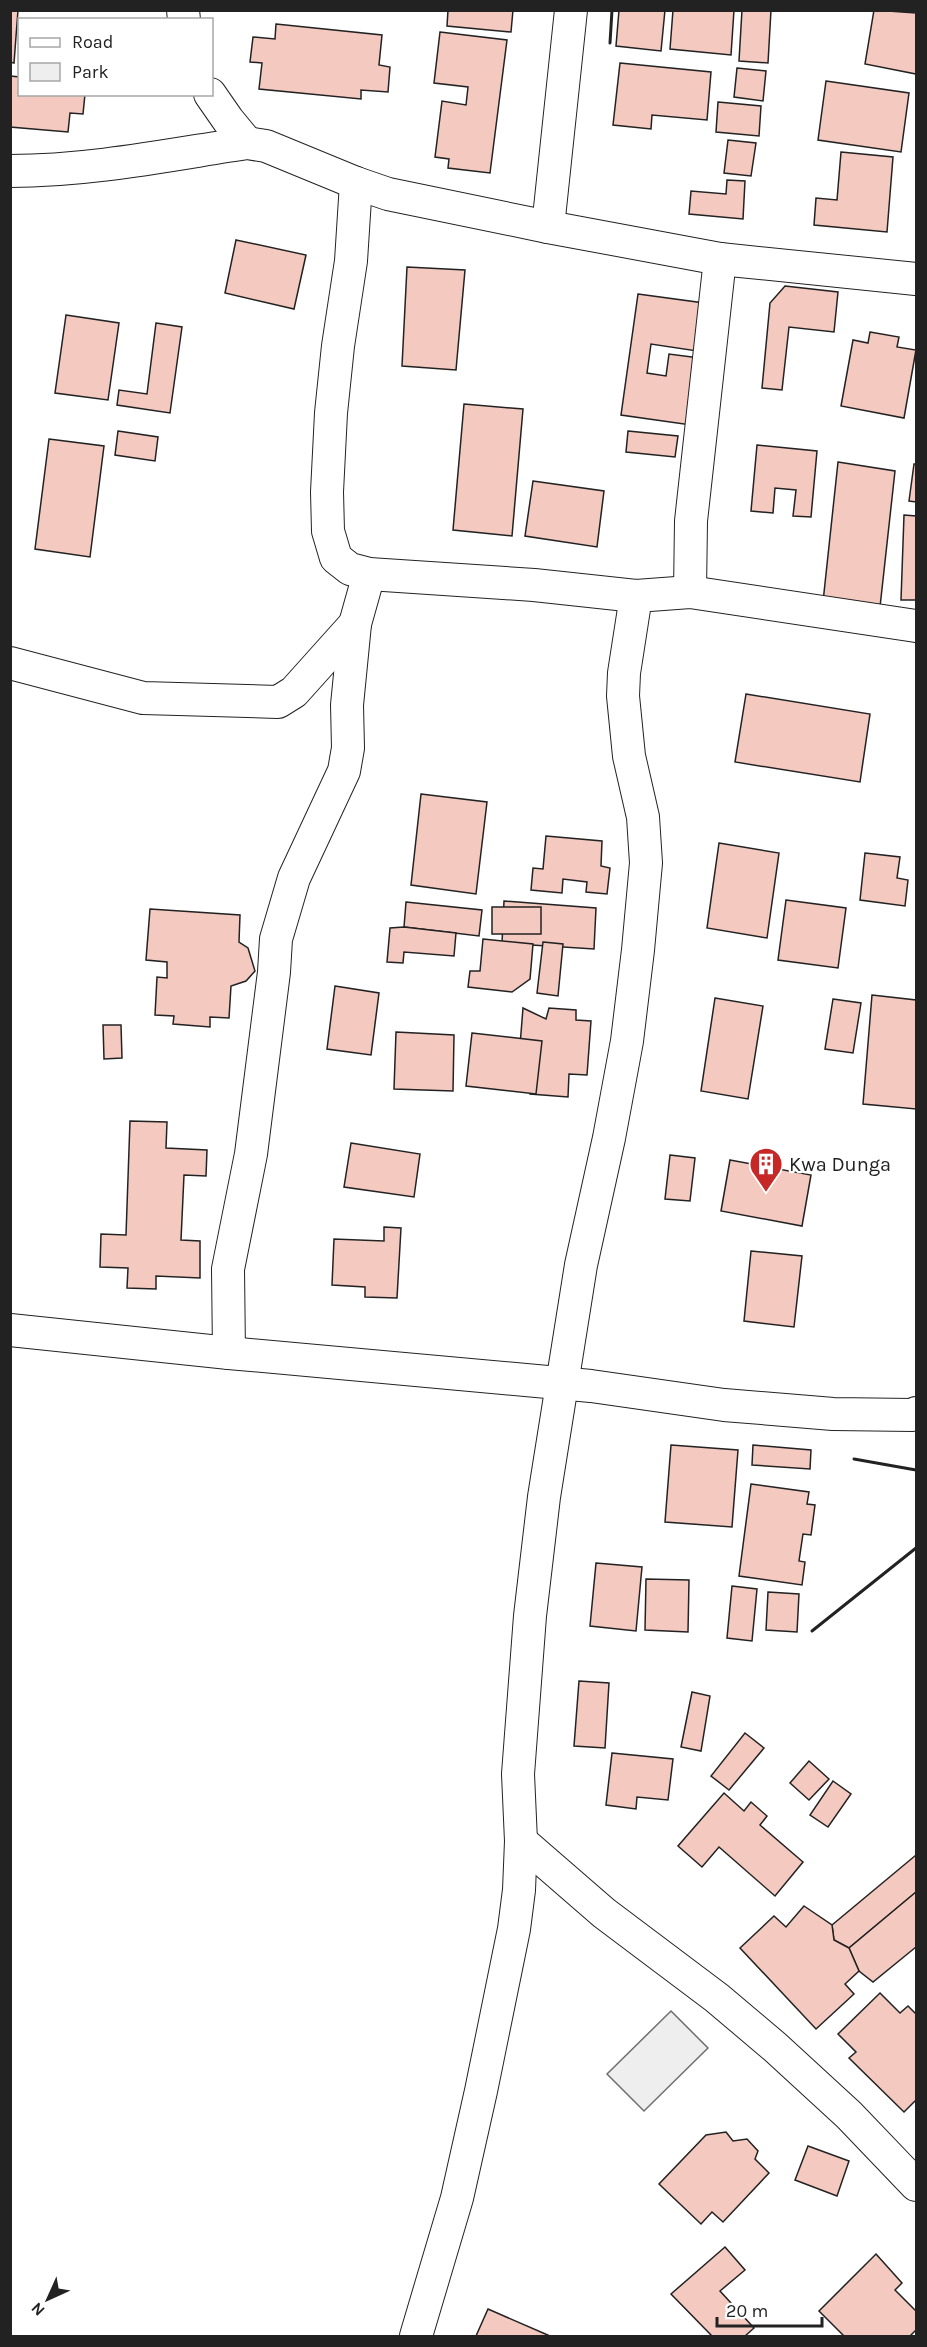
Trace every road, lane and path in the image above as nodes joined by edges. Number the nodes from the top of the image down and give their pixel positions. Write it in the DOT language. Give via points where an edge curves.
graph roads {
  1 [pos="571,10"];
  2 [pos="211,96"];
  3 [pos="247,143"];
  4 [pos="10,171"];
  5 [pos="356,183"];
  6 [pos="548,227"];
  7 [pos="720,259"];
  8 [pos="916,279"];
  9 [pos="369,574"];
  10 [pos="690,592"];
  11 [pos="636,596"];
  12 [pos="355,624"];
  13 [pos="916,626"];
  14 [pos="10,663"];
  15 [pos="10,1330"];
  16 [pos="229,1353"];
  17 [pos="562,1383"];
  18 [pos="916,1413"];
  19 [pos="521,1841"];
  20 [pos="916,2185"];
  21 [pos="416,2337"];
  1 -- 6 [label="street"];
  2 -- 3 [label="street"];
  3 -- 4 [label="street" via="96,167"];
  3 -- 5 [label="street" via="266,146"];
  5 -- 6 [label="street" via="388,194"];
  5 -- 9 [label="street" via="351,261 331,413 328,531 336,558 350,569"];
  6 -- 7 [label="street"];
  7 -- 8 [label="street"];
  7 -- 10 [label="street" via="691,521"];
  9 -- 11 [label="street"];
  9 -- 12 [label="street"];
  10 -- 11 [label="street"];
  10 -- 13 [label="street"];
  11 -- 17 [label="street" via="623,696 629,756 643,817 646,863 638,950 625,1052 581,1265"];
  12 -- 14 [label="street" via="294,692 278,702 143,698"];
  12 -- 16 [label="street" via="344,771 294,878 276,939 251,1154 228,1269"];
  15 -- 16 [label="street"];
  16 -- 17 [label="street"];
  17 -- 18 [label="street" via="724,1405 832,1414"];
  17 -- 19 [label="street" via="531,1616 518,1774"];
  19 -- 20 [label="street" via="604,1913 775,2047 849,2115"];
  19 -- 21 [label="street" via="514,1929 481,2091 457,2198"];
}
